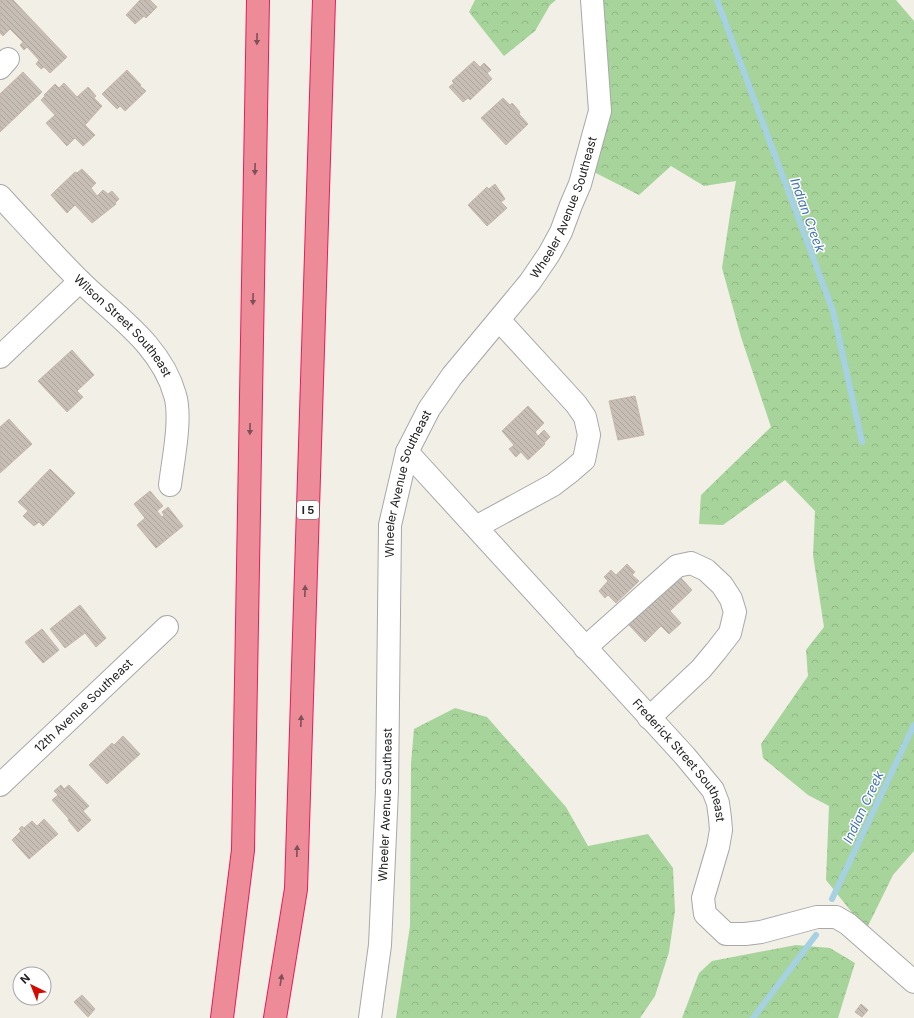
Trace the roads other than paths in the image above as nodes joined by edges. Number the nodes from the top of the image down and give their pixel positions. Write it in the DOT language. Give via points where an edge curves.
graph roads {
  1 [pos="258,0"];
  2 [pos="324,0"];
  3 [pos="592,0"];
  4 [pos="0,196"];
  5 [pos="80,281"];
  6 [pos="499,320"];
  7 [pos="0,357"];
  8 [pos="407,452"];
  9 [pos="170,485"];
  10 [pos="476,527"];
  11 [pos="167,627"];
  12 [pos="585,648"];
  13 [pos="649,718"];
  14 [pos="0,785"];
  15 [pos="914,982"];
  16 [pos="222,1018"];
  17 [pos="275,1018"];
  18 [pos="370,1018"];
  1 -- 16 [label="highway, one-way" via="243,850"];
  17 -- 2 [label="highway, I 5, one-way" via="296,889"];
  3 -- 6 [label="street, Wheeler Avenue Southeast" via="600,111 580,184 561,232 549,254"];
  4 -- 5 [label="street, Wilson Street Southeast"];
  5 -- 7 [label="street"];
  5 -- 9 [label="street, Wilson Street Southeast" via="141,338 155,354 171,381 176,396 177,421"];
  6 -- 8 [label="street, Wheeler Avenue Southeast" via="452,376 429,409"];
  6 -- 10 [label="street" via="576,404 585,417 589,435 584,460 570,472 553,485"];
  8 -- 10 [label="street, Frederick Street Southeast"];
  8 -- 18 [label="street, Wheeler Avenue Southeast" via="390,525 386,805 380,945"];
  10 -- 12 [label="street, Frederick Street Southeast"];
  11 -- 14 [label="street, 12th Avenue Southeast"];
  12 -- 13 [label="street, Frederick Street Southeast"];
  12 -- 13 [label="street" via="677,566 691,563 706,570 722,585 731,599 735,612 730,632 701,669"];
  13 -- 15 [label="street, Frederick Street Southeast" via="701,775 713,790 718,803 721,830 704,898 705,914 726,934 761,932 817,917 836,917 848,924"];
}
